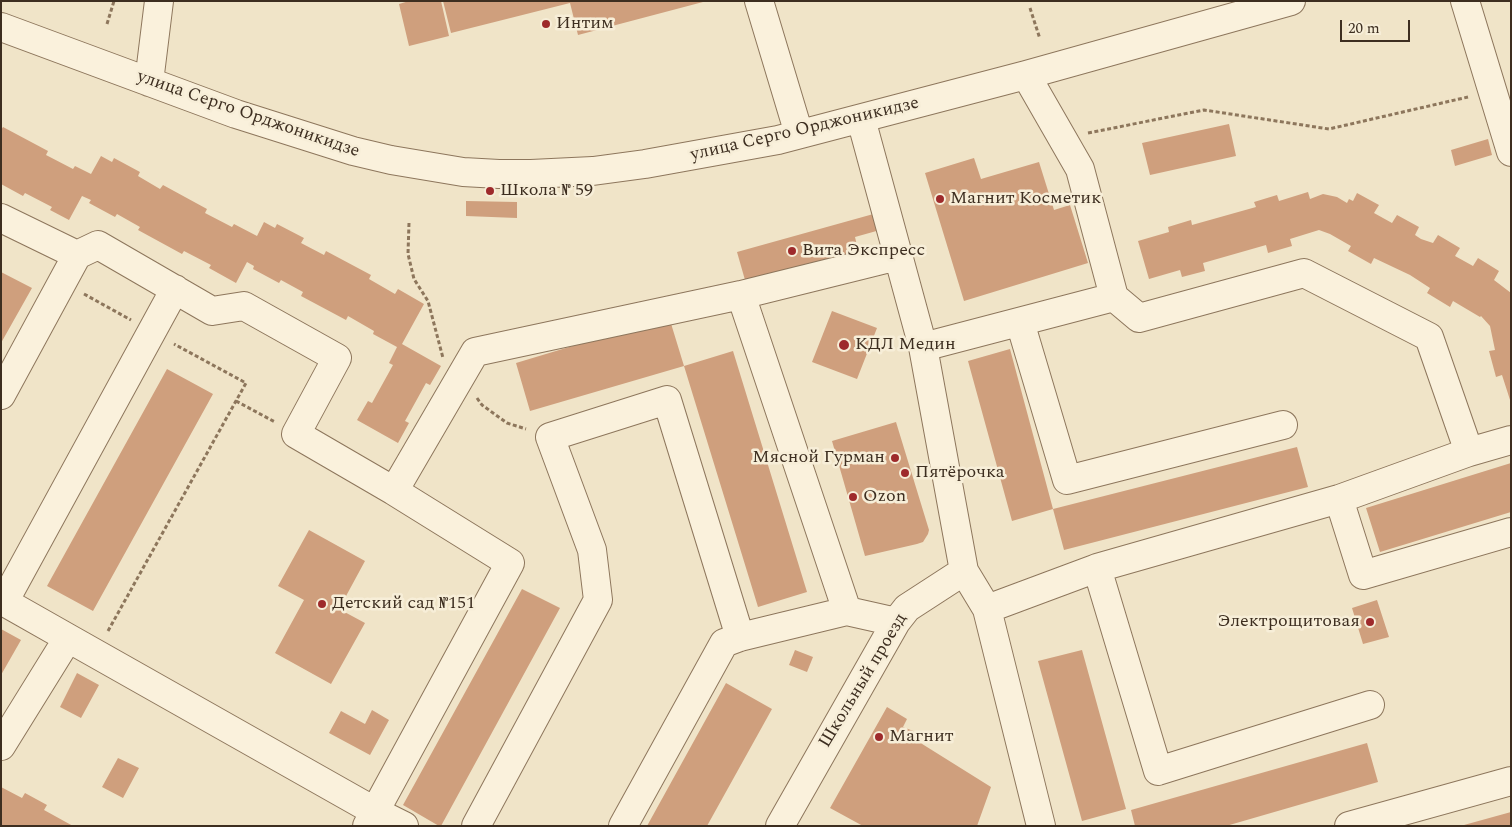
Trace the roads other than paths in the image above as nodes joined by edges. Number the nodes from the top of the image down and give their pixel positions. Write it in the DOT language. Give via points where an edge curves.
graph roads {
  1 [pos="160,1"];
  2 [pos="759,1"];
  3 [pos="1465,1"];
  4 [pos="1287,2"];
  5 [pos="1,26"];
  6 [pos="1026,76"];
  7 [pos="149,82"];
  8 [pos="861,119"];
  9 [pos="799,134"];
  10 [pos="1511,152"];
  11 [pos="1,218"];
  12 [pos="77,255"];
  13 [pos="898,256"];
  14 [pos="175,289"];
  15 [pos="741,295"];
  16 [pos="1114,297"];
  17 [pos="1020,322"];
  18 [pos="923,347"];
  19 [pos="1,396"];
  20 [pos="1283,425"];
  21 [pos="1511,440"];
  22 [pos="1469,452"];
  23 [pos="394,491"];
  24 [pos="1339,499"];
  25 [pos="1511,532"];
  26 [pos="1097,568"];
  27 [pos="964,571"];
  28 [pos="3,601"];
  29 [pos="987,609"];
  30 [pos="847,611"];
  31 [pos="896,622"];
  32 [pos="740,637"];
  33 [pos="68,638"];
  34 [pos="1370,705"];
  35 [pos="8,718"];
  36 [pos="1,746"];
  37 [pos="1511,781"];
  38 [pos="372,819"];
  39 [pos="404,826"];
  40 [pos="476,826"];
  41 [pos="623,826"];
  42 [pos="780,826"];
  43 [pos="1040,826"];
  44 [pos="1349,826"];
  1 -- 7 [label="street"];
  2 -- 9 [label="street"];
  3 -- 10 [label="street"];
  4 -- 6 [label="street, улица Серго Орджоникидзе"];
  5 -- 7 [label="street, улица Серго Орджоникидзе"];
  6 -- 8 [label="street, улица Серго Орджоникидзе"];
  6 -- 16 [label="street" via="1080,169"];
  7 -- 9 [label="street, улица Серго Орджоникидзе" via="316,141 391,160 463,172 592,171 721,151"];
  8 -- 9 [label="street, улица Серго Орджоникидзе"];
  8 -- 13 [label="street"];
  11 -- 12 [label="street"];
  12 -- 14 [label="street" via="98,245"];
  12 -- 19 [label="street"];
  13 -- 15 [label="street"];
  13 -- 18 [label="street"];
  14 -- 23 [label="street" via="212,311 244,306 338,358 296,434"];
  14 -- 28 [label="street"];
  15 -- 23 [label="street" via="475,352"];
  15 -- 30 [label="street"];
  16 -- 17 [label="street"];
  16 -- 22 [label="street" via="1139,318 1304,273 1429,338"];
  17 -- 18 [label="street"];
  17 -- 20 [label="street" via="1067,480"];
  18 -- 27 [label="street"];
  21 -- 22 [label="street"];
  22 -- 24 [label="street"];
  23 -- 38 [label="street" via="510,563"];
  24 -- 25 [label="street" via="1363,575"];
  24 -- 26 [label="street"];
  26 -- 29 [label="street"];
  26 -- 34 [label="street" via="1158,771"];
  27 -- 29 [label="street"];
  27 -- 31 [label="street, Школьный проезд" via="907,608"];
  28 -- 33 [label="street"];
  29 -- 43 [label="street"];
  30 -- 31 [label="street"];
  30 -- 32 [label="street"];
  31 -- 42 [label="street, Школьный проезд"];
  32 -- 40 [label="street" via="667,400 550,437 592,550 598,600"];
  32 -- 41 [label="street" via="724,643"];
  33 -- 35 [label="street"];
  33 -- 38 [label="street"];
  35 -- 36 [label="street"];
  37 -- 44 [label="street"];
  38 -- 39 [label="street"];
}
